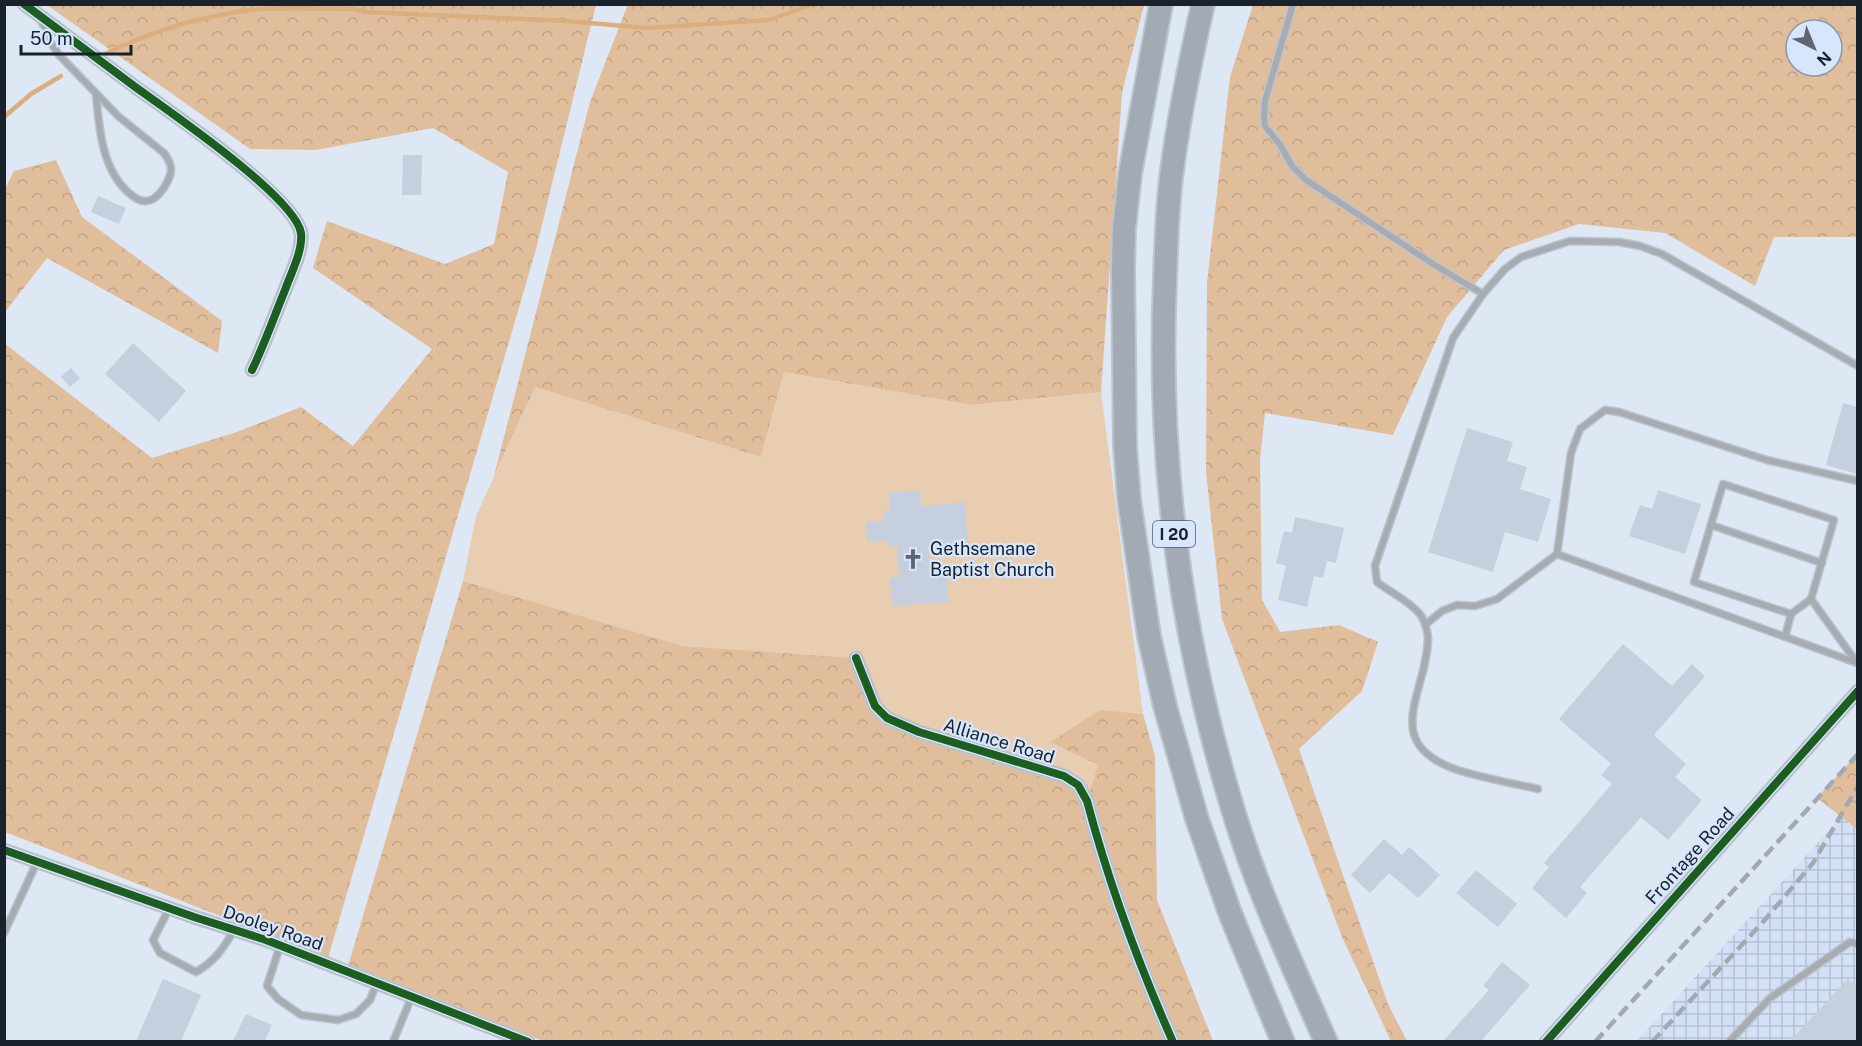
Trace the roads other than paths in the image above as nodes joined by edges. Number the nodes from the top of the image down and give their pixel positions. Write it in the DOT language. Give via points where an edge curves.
graph roads {
  1 [pos="24,4"];
  2 [pos="1161,4"];
  3 [pos="1203,4"];
  4 [pos="1293,4"];
  5 [pos="40,16"];
  6 [pos="96,94"];
  7 [pos="1483,294"];
  8 [pos="1857,366"];
  9 [pos="252,370"];
  10 [pos="1857,481"];
  11 [pos="1711,525"];
  12 [pos="1557,554"];
  13 [pos="1822,563"];
  14 [pos="1811,599"];
  15 [pos="1791,614"];
  16 [pos="1425,625"];
  17 [pos="1785,637"];
  18 [pos="856,658"];
  19 [pos="1857,663"];
  20 [pos="1857,691"];
  21 [pos="1538,789"];
  22 [pos="4,850"];
  23 [pos="37,861"];
  24 [pos="169,908"];
  25 [pos="234,930"];
  26 [pos="4,933"];
  27 [pos="1857,944"];
  28 [pos="280,945"];
  29 [pos="377,982"];
  30 [pos="412,996"];
  31 [pos="511,1038"];
  32 [pos="393,1041"];
  33 [pos="528,1041"];
  34 [pos="1173,1041"];
  35 [pos="1282,1041"];
  36 [pos="1326,1041"];
  37 [pos="1546,1041"];
  38 [pos="1729,1041"];
  1 -- 5 [label="street"];
  2 -- 35 [label="highway, I 20" via="1124,228 1125,445 1129,499 1149,636 1165,706 1197,819"];
  3 -- 36 [label="highway, I 20" via="1185,92 1167,219 1162,368 1172,517 1190,638 1234,814 1257,882"];
  4 -- 7 [label="lane" via="1265,101 1265,126 1306,180"];
  5 -- 6 [label="lane" via="58,55"];
  5 -- 9 [label="street" via="215,145 268,190 296,223 301,240 295,264"];
  6 -- 6 [label="lane" via="169,161 168,180 153,199 135,198 117,179 105,152"];
  7 -- 8 [label="lane" via="1521,257 1547,247 1570,241 1641,246 1662,254"];
  7 -- 16 [label="lane" via="1453,338 1375,566 1377,582 1420,613"];
  10 -- 12 [label="lane" via="1767,460 1605,410 1580,429 1571,453"];
  11 -- 13 [label="lane"];
  11 -- 13 [label="lane" via="1724,484 1834,520"];
  11 -- 15 [label="lane" via="1694,582"];
  12 -- 16 [label="lane" via="1497,599 1475,606 1457,605"];
  12 -- 17 [label="lane"];
  13 -- 14 [label="lane"];
  14 -- 15 [label="lane"];
  14 -- 19 [label="lane"];
  15 -- 17 [label="lane"];
  16 -- 21 [label="lane" via="1428,655 1411,722 1414,739 1429,755 1452,768"];
  17 -- 19 [label="lane"];
  18 -- 34 [label="street, Alliance Road" via="875,706 887,718 919,732 1064,776 1078,785 1087,801 1142,971"];
  20 -- 37 [label="street, Frontage Road"];
  22 -- 23 [label="street, Dooley Road"];
  23 -- 24 [label="street, Dooley Road"];
  23 -- 26 [label="lane"];
  24 -- 25 [label="street, Dooley Road"];
  24 -- 25 [label="lane" via="153,940 160,953 196,972 211,964"];
  25 -- 28 [label="street, Dooley Road"];
  27 -- 38 [label="lane" via="1850,942 1770,998"];
  28 -- 29 [label="street, Dooley Road"];
  28 -- 29 [label="lane" via="267,986 301,1015 338,1020 356,1014 370,1000"];
  29 -- 30 [label="street, Dooley Road"];
  30 -- 31 [label="street, Dooley Road"];
  30 -- 32 [label="lane"];
  31 -- 33 [label="street, Dooley Road"];
}
